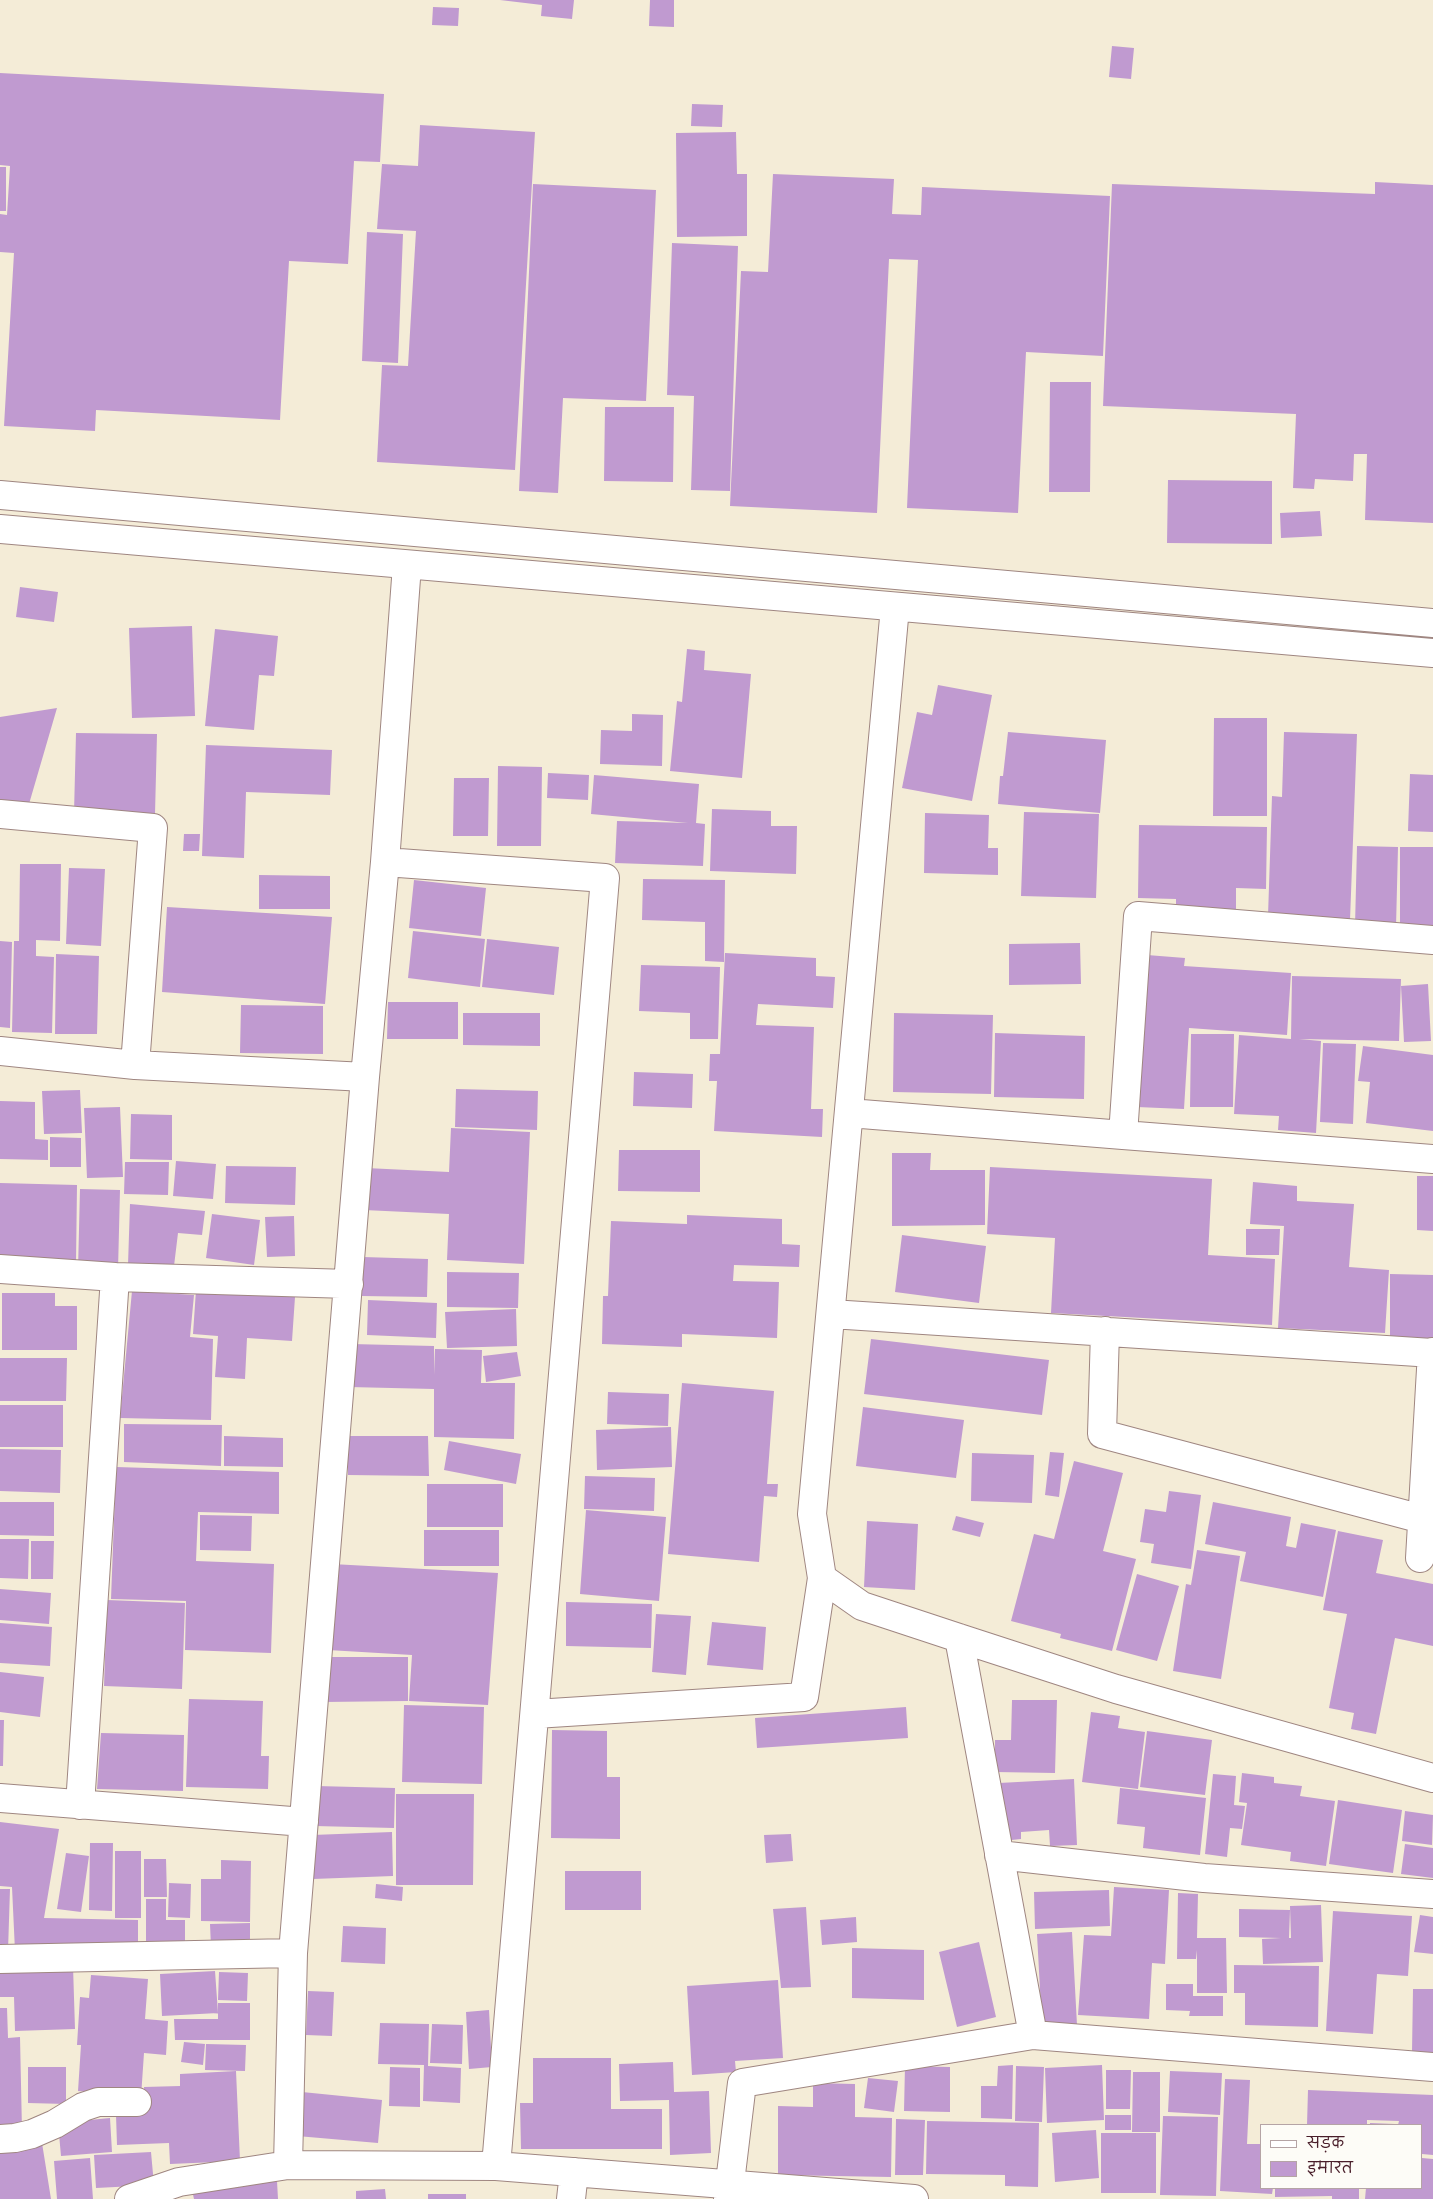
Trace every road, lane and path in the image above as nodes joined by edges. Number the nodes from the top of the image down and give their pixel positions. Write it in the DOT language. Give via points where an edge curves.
graph roads {
  1 [pos="0,495"];
  2 [pos="0,529"];
  3 [pos="407,565"];
  4 [pos="896,607"];
  5 [pos="1433,623"];
  6 [pos="1433,652"];
  7 [pos="0,814"];
  8 [pos="385,862"];
  9 [pos="1433,940"];
  10 [pos="0,1052"];
  11 [pos="134,1065"];
  12 [pos="365,1077"];
  13 [pos="849,1113"];
  14 [pos="1123,1135"];
  15 [pos="1433,1159"];
  16 [pos="0,1269"];
  17 [pos="115,1277"];
  18 [pos="349,1284"];
  19 [pos="831,1314"];
  20 [pos="1105,1331"];
  21 [pos="1432,1353"];
  22 [pos="1422,1518"];
  23 [pos="1420,1558"];
  24 [pos="822,1578"];
  25 [pos="959,1638"];
  26 [pos="535,1714"];
  27 [pos="1433,1778"];
  28 [pos="0,1798"];
  29 [pos="80,1804"];
  30 [pos="304,1822"];
  31 [pos="999,1855"];
  32 [pos="1433,1894"];
  33 [pos="293,1953"];
  34 [pos="0,1959"];
  35 [pos="1033,2035"];
  36 [pos="1433,2066"];
  37 [pos="137,2102"];
  38 [pos="0,2139"];
  39 [pos="288,2165"];
  40 [pos="496,2166"];
  41 [pos="574,2172"];
  42 [pos="182,2190"];
  43 [pos="728,2192"];
  44 [pos="129,2199"];
  45 [pos="571,2199"];
  46 [pos="914,2199"];
  1 -- 5 [label="street"];
  2 -- 3 [label="street"];
  3 -- 4 [label="street"];
  3 -- 8 [label="street"];
  4 -- 6 [label="street"];
  4 -- 13 [label="street"];
  7 -- 11 [label="street" via="154,828"];
  8 -- 12 [label="street"];
  8 -- 26 [label="street" via="605,878"];
  9 -- 14 [label="street" via="1138,916"];
  10 -- 11 [label="street"];
  11 -- 12 [label="street"];
  12 -- 18 [label="street"];
  13 -- 14 [label="street"];
  13 -- 19 [label="street"];
  14 -- 15 [label="street"];
  16 -- 17 [label="street"];
  17 -- 18 [label="street"];
  17 -- 29 [label="street"];
  18 -- 30 [label="street"];
  19 -- 20 [label="street"];
  19 -- 24 [label="street" via="812,1514"];
  20 -- 21 [label="street"];
  20 -- 22 [label="street" via="1102,1434"];
  21 -- 22 [label="street"];
  22 -- 23 [label="street"];
  24 -- 25 [label="street" via="862,1606"];
  24 -- 26 [label="street" via="804,1697"];
  25 -- 27 [label="street" via="1116,1689"];
  25 -- 31 [label="street"];
  26 -- 40 [label="street"];
  28 -- 29 [label="street"];
  29 -- 30 [label="street"];
  30 -- 33 [label="street"];
  31 -- 32 [label="street" via="1204,1878"];
  31 -- 35 [label="street"];
  33 -- 34 [label="street"];
  33 -- 39 [label="street"];
  35 -- 36 [label="street"];
  35 -- 43 [label="street" via="742,2083"];
  37 -- 38 [label="street" via="98,2102 43,2130"];
  39 -- 40 [label="street"];
  39 -- 42 [label="street"];
  40 -- 41 [label="street"];
  41 -- 43 [label="street"];
  41 -- 45 [label="street"];
  42 -- 44 [label="street"];
  43 -- 46 [label="street"];
}
